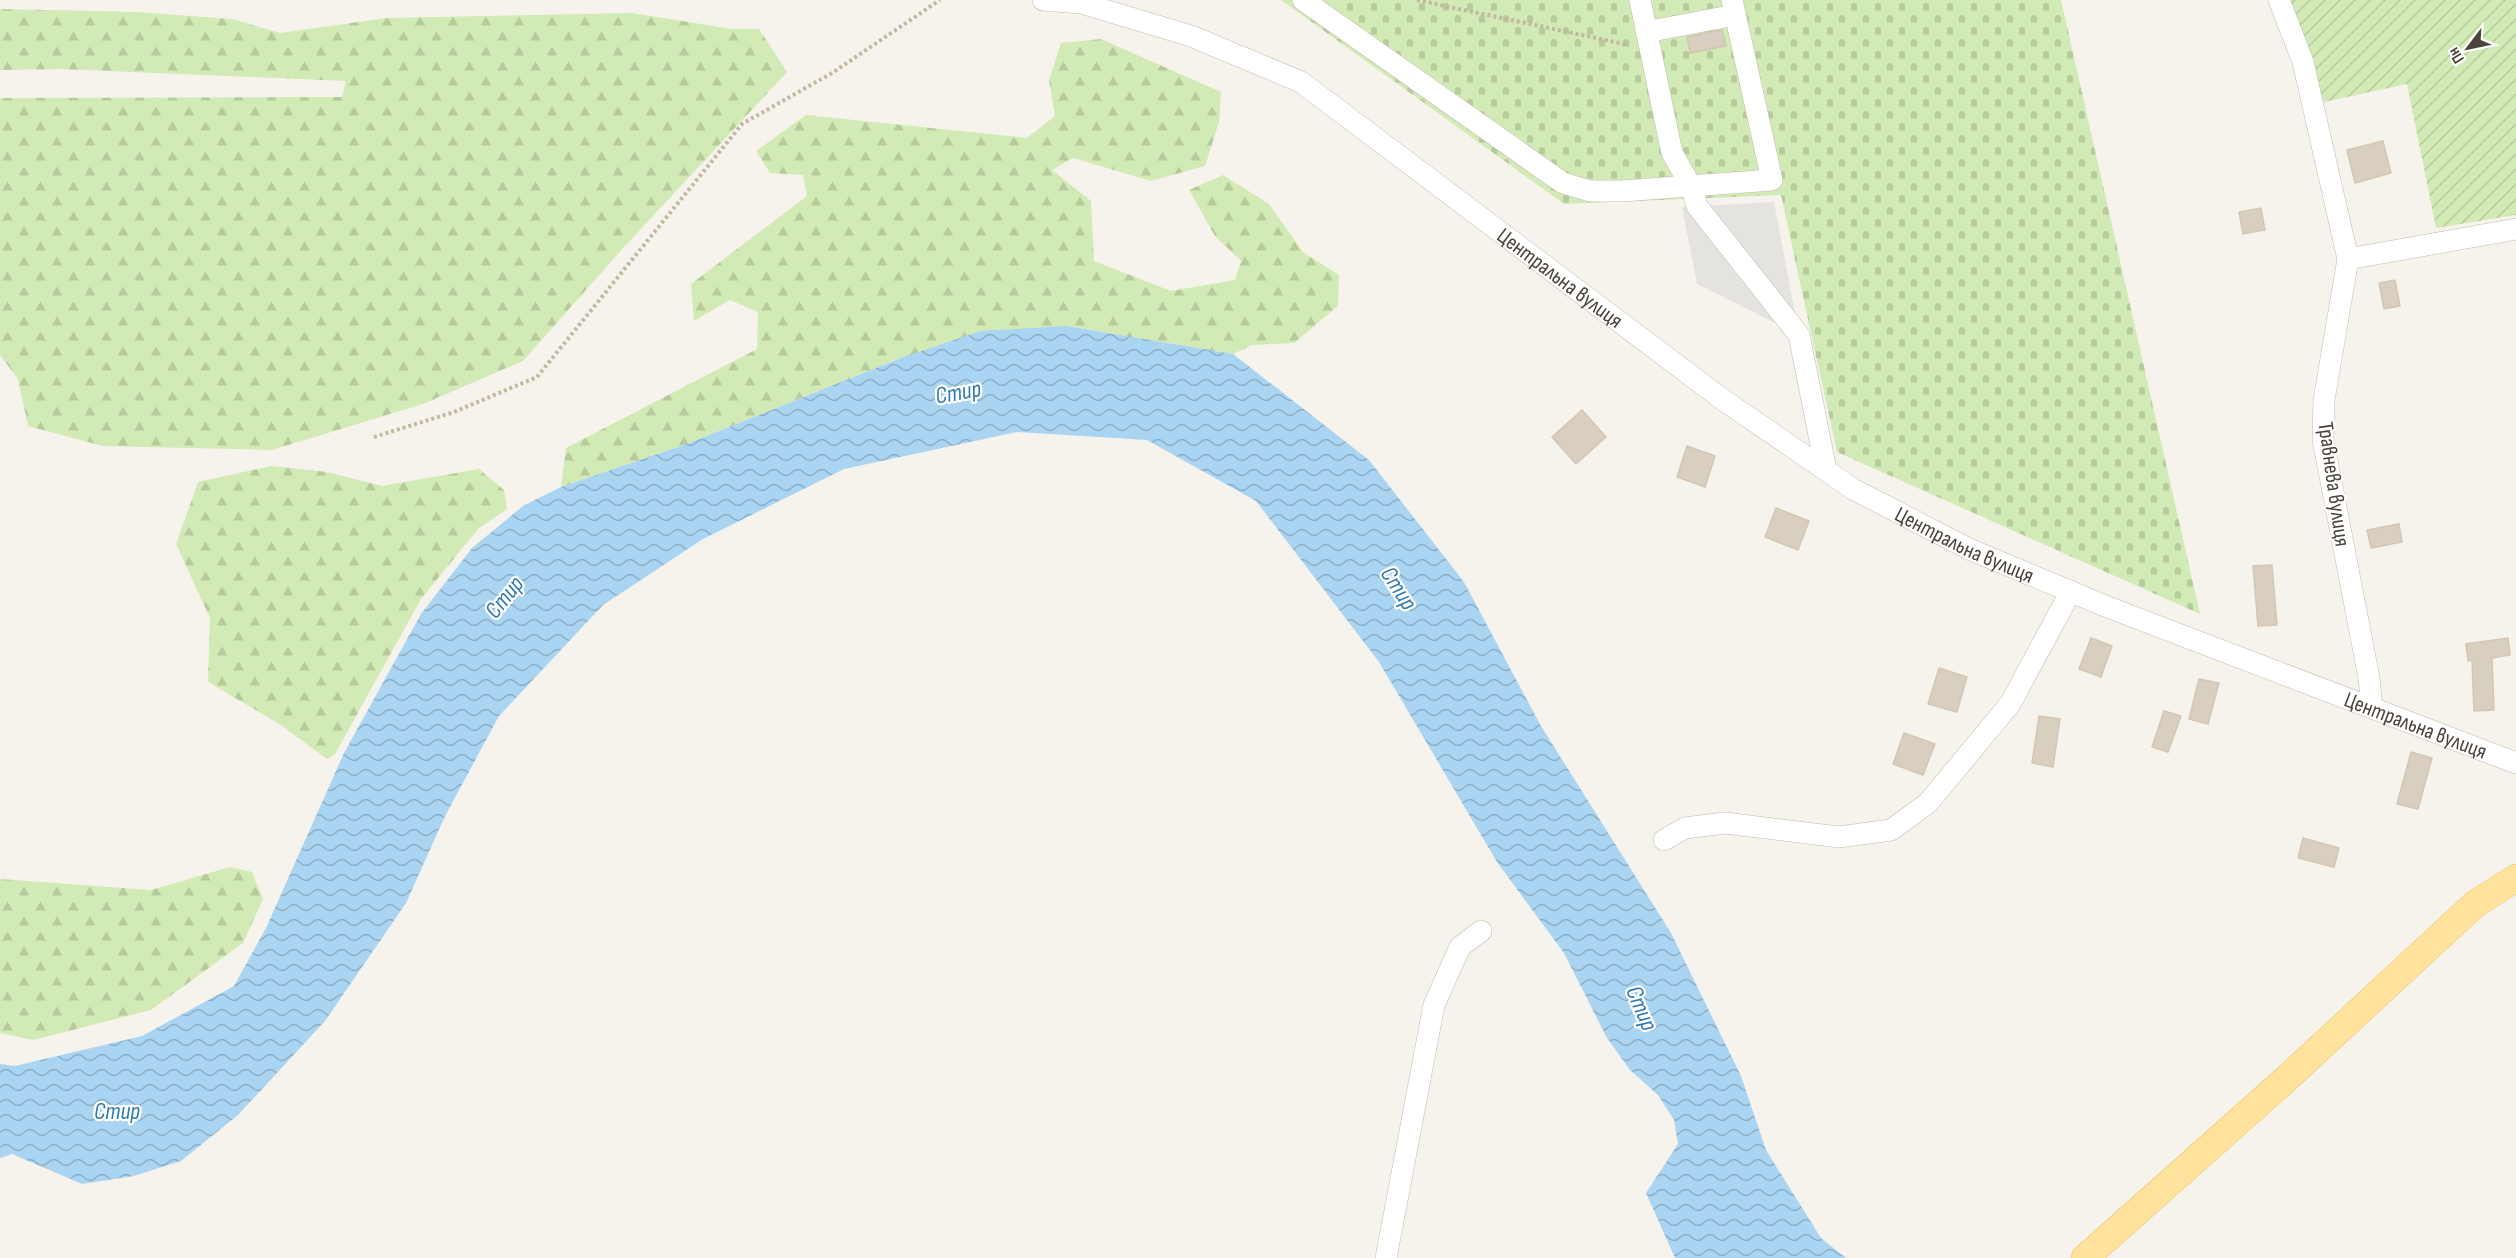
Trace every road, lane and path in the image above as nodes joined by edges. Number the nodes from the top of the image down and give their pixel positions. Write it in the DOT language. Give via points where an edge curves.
graph roads {
  1 [pos="940,0"];
  2 [pos="1043,0"];
  3 [pos="1303,0"];
  4 [pos="1417,0"];
  5 [pos="1640,0"];
  6 [pos="2279,0"];
  7 [pos="1733,8"];
  8 [pos="1648,41"];
  9 [pos="1690,186"];
  10 [pos="2516,229"];
  11 [pos="2348,259"];
  12 [pos="374,437"];
  13 [pos="1826,470"];
  14 [pos="2071,591"];
  15 [pos="2372,708"];
  16 [pos="2516,763"];
  17 [pos="1664,840"];
  18 [pos="2516,878"];
  19 [pos="1481,931"];
  20 [pos="1386,1258"];
  21 [pos="2085,1258"];
  1 -- 12 [label="path" via="832,73 742,124 537,378 454,412"];
  2 -- 13 [label="street, Центральна вулиця" via="1081,3 1191,36 1301,82 1722,399"];
  3 -- 9 [label="street" via="1563,183 1590,191"];
  4 -- 8 [label="path"];
  5 -- 8 [label="street"];
  6 -- 11 [label="street, Травнева вулиця" via="2303,62"];
  7 -- 8 [label="street"];
  7 -- 9 [label="street" via="1772,180"];
  8 -- 9 [label="street" via="1672,153"];
  9 -- 13 [label="street" via="1697,206 1799,335"];
  10 -- 11 [label="street"];
  11 -- 15 [label="street, Травнева вулиця" via="2324,400 2324,440"];
  13 -- 14 [label="street, Центральна вулиця" via="1852,489 1969,549"];
  14 -- 15 [label="street, Центральна вулиця"];
  14 -- 17 [label="street" via="2010,704 1928,803 1891,830 1839,837 1725,823 1685,828"];
  15 -- 16 [label="street, Центральна вулиця"];
  18 -- 21 [label="main road" via="2475,904"];
  19 -- 20 [label="street" via="1460,947 1434,1005"];
}
